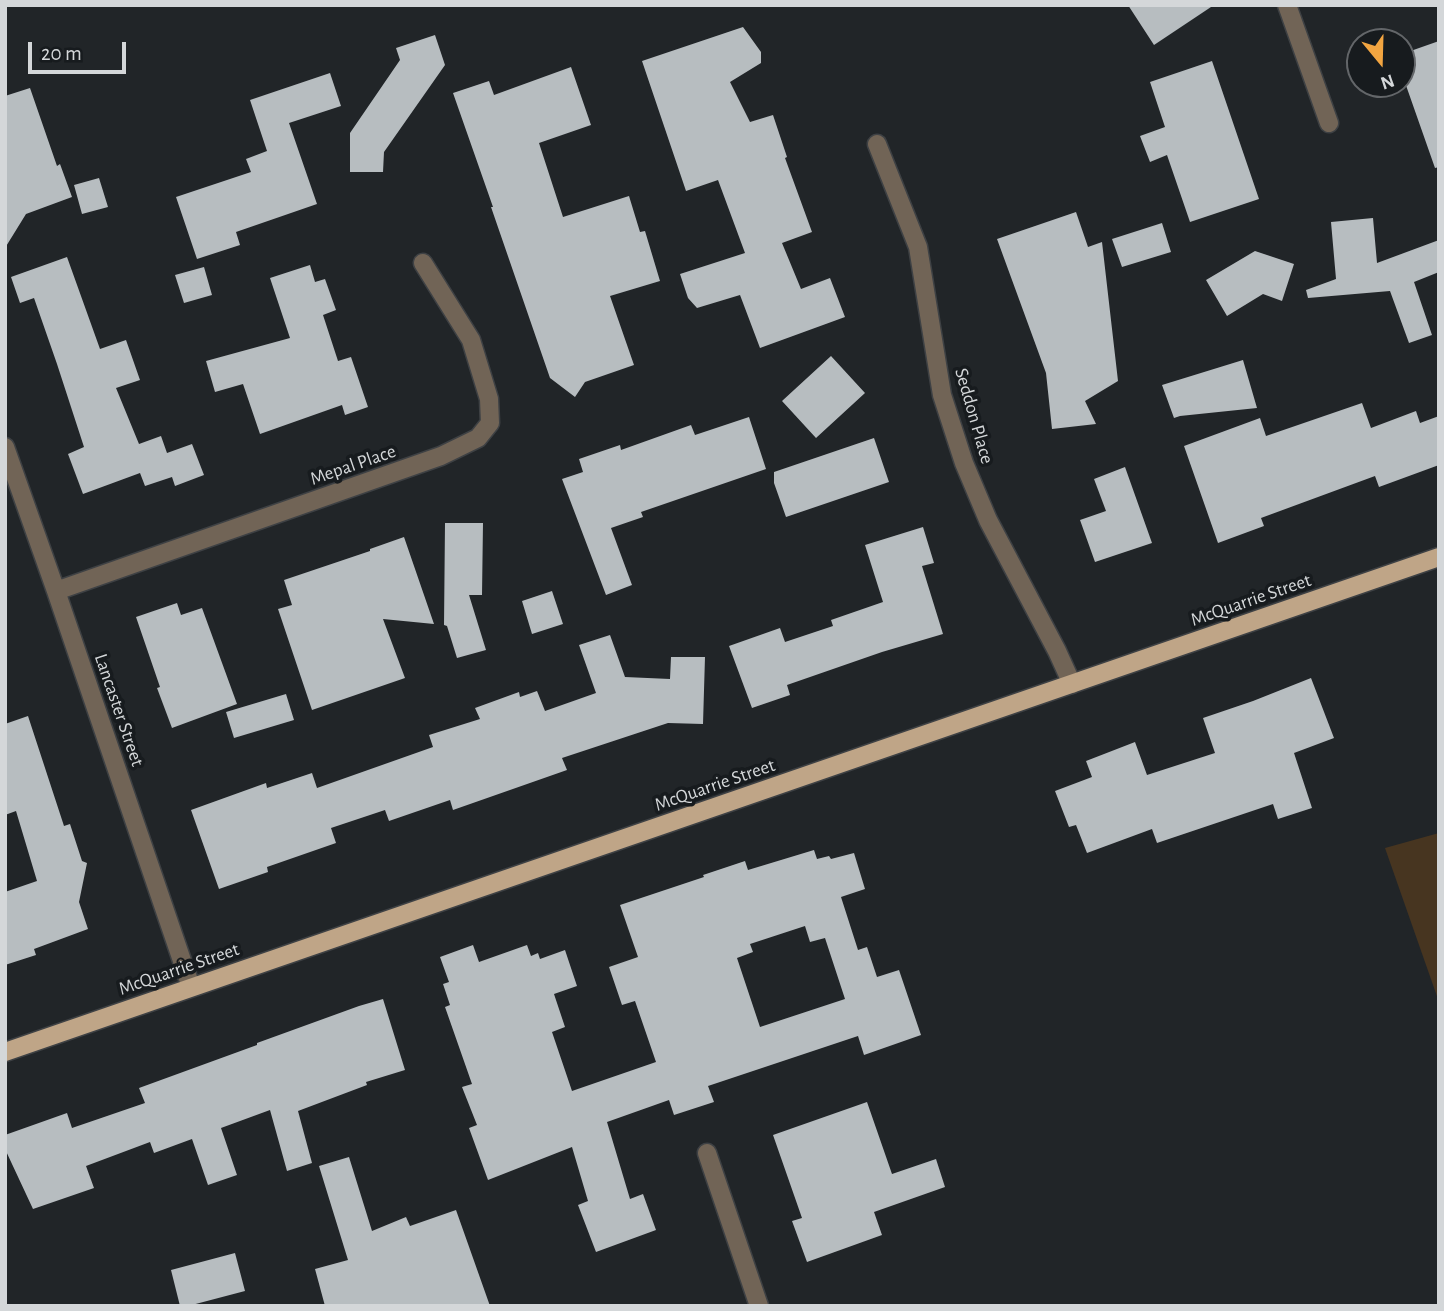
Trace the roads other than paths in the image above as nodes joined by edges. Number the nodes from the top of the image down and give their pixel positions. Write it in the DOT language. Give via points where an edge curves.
graph roads {
  1 [pos="1287,5"];
  2 [pos="1329,123"];
  3 [pos="877,144"];
  4 [pos="423,263"];
  5 [pos="5,447"];
  6 [pos="1439,557"];
  7 [pos="56,591"];
  8 [pos="1072,684"];
  9 [pos="191,987"];
  10 [pos="5,1052"];
  11 [pos="707,1153"];
  12 [pos="759,1306"];
  1 -- 2 [label="street"];
  3 -- 8 [label="street, Seddon Place" via="918,247 942,395 964,463"];
  4 -- 7 [label="street, Mepal Place" via="471,340 489,399 490,423 478,438 441,456"];
  5 -- 7 [label="street, Lancaster Street"];
  6 -- 8 [label="main road, McQuarrie Street"];
  7 -- 9 [label="street, Lancaster Street"];
  8 -- 9 [label="main road, McQuarrie Street"];
  9 -- 10 [label="main road, McQuarrie Street"];
  11 -- 12 [label="street"];
}
